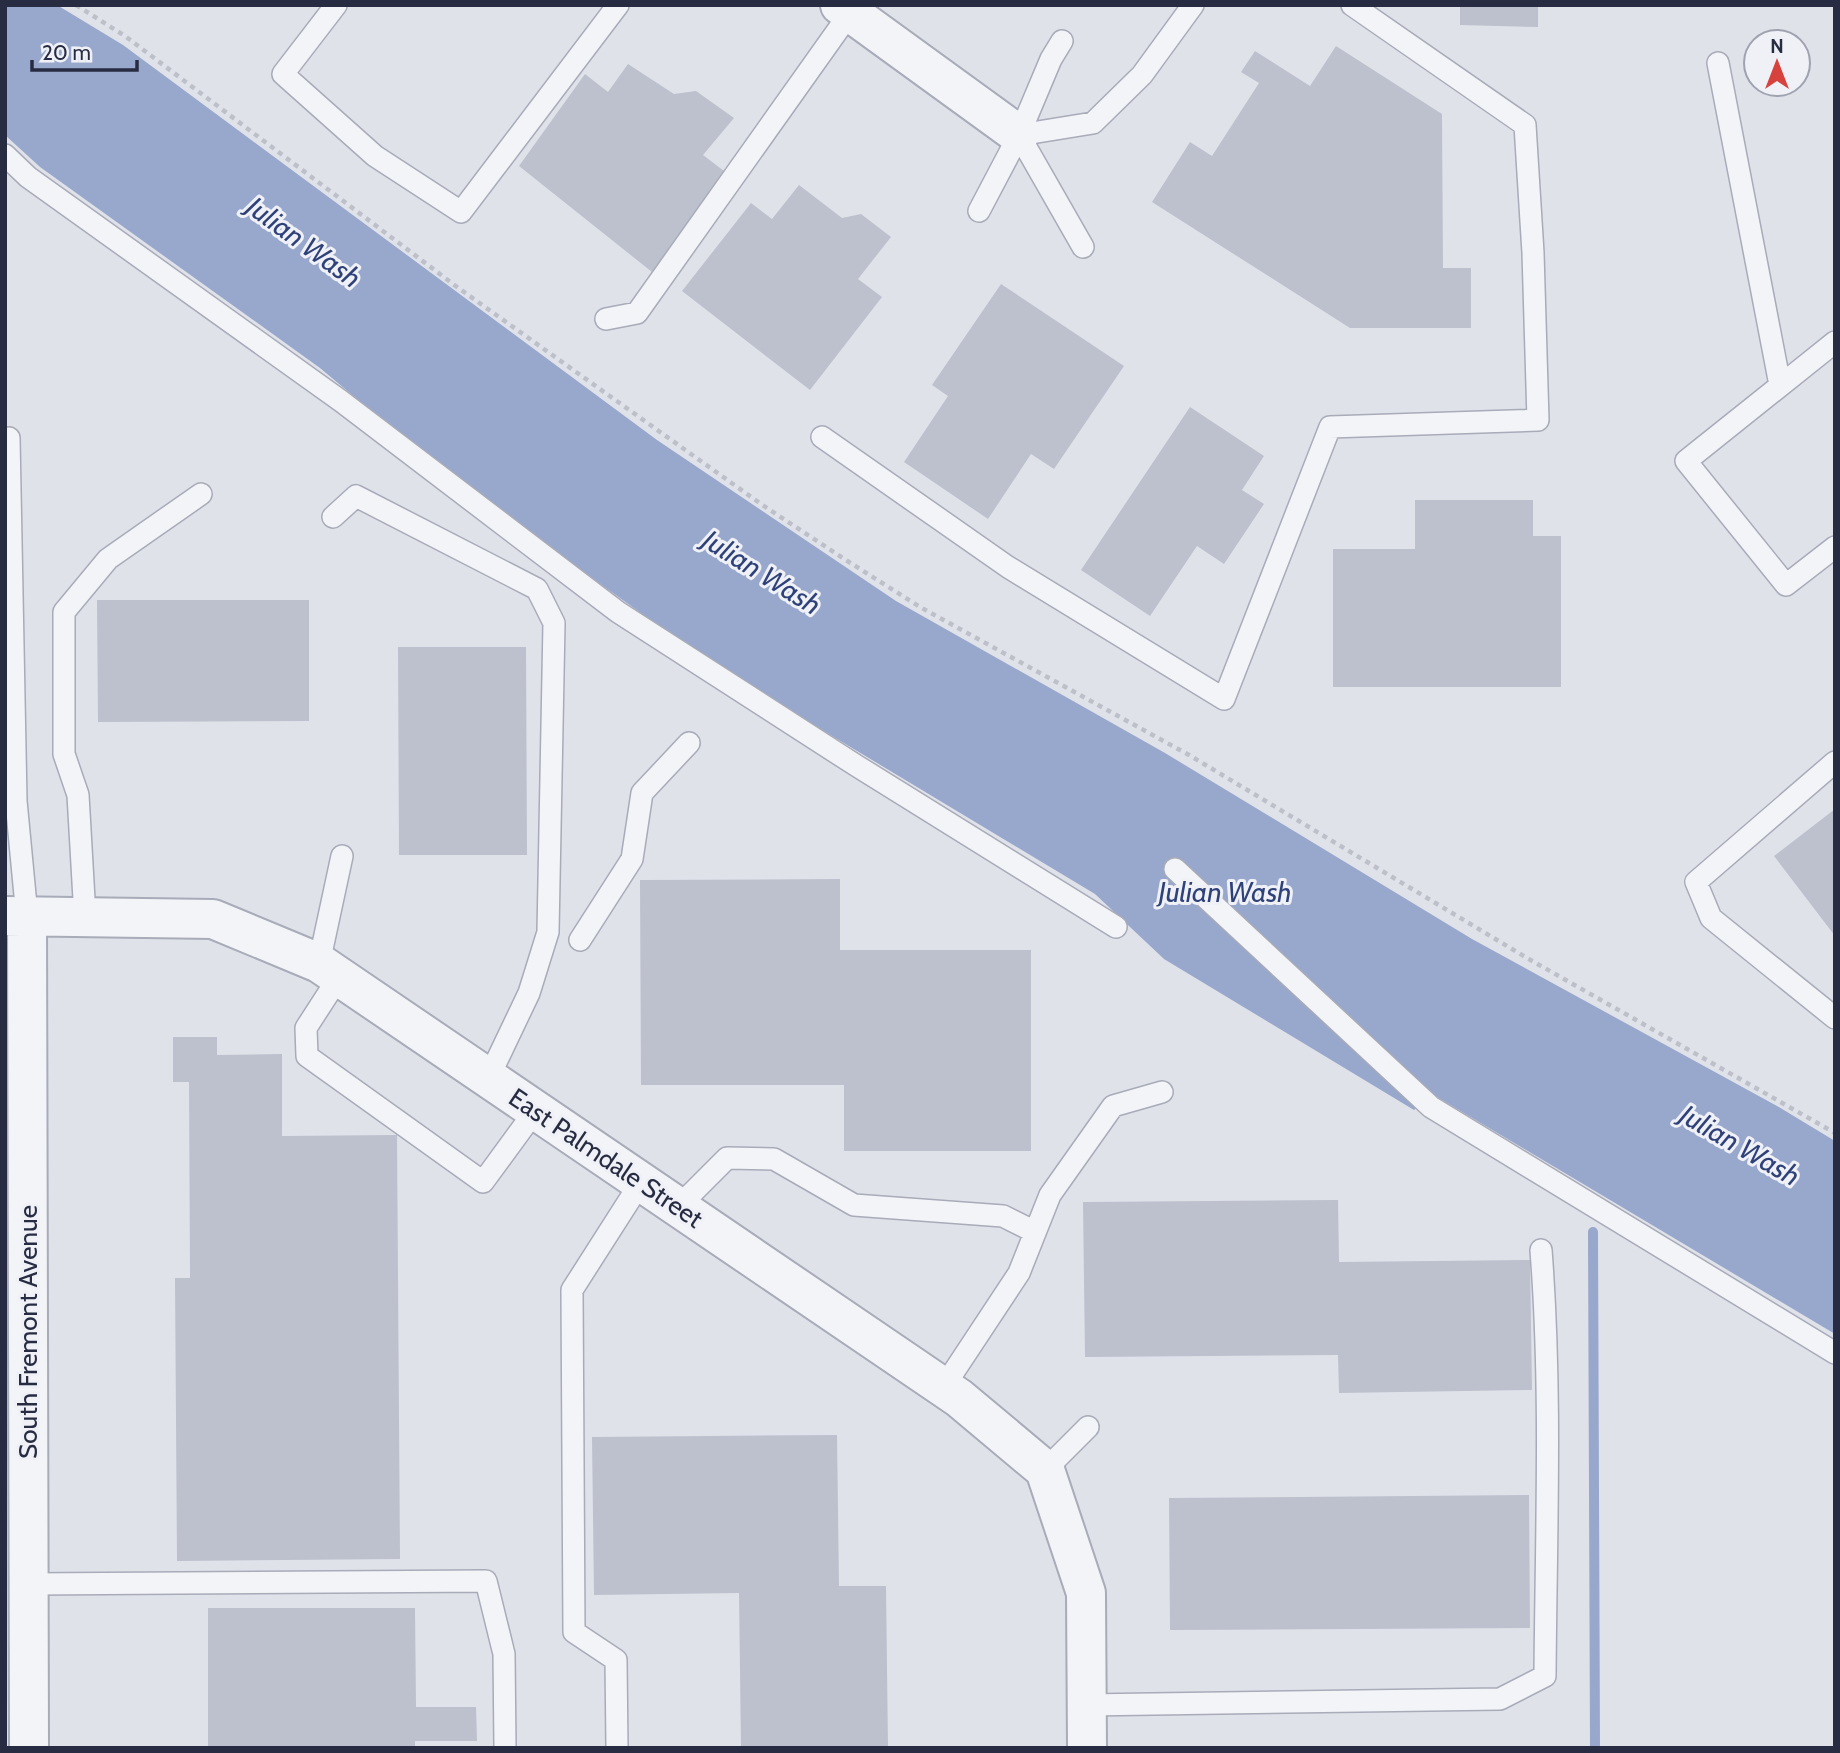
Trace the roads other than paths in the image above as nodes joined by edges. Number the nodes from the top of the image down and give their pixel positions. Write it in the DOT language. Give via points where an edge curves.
graph roads {
  1 [pos="335,5"];
  2 [pos="618,5"];
  3 [pos="1193,5"];
  4 [pos="1352,5"];
  5 [pos="845,9"];
  6 [pos="1062,41"];
  7 [pos="1718,63"];
  8 [pos="1019,135"];
  9 [pos="5,156"];
  10 [pos="979,211"];
  11 [pos="1083,247"];
  12 [pos="606,319"];
  13 [pos="1835,342"];
  14 [pos="1780,385"];
  15 [pos="822,437"];
  16 [pos="9,438"];
  17 [pos="201,494"];
  18 [pos="333,517"];
  19 [pos="1835,548"];
  20 [pos="689,743"];
  21 [pos="1835,762"];
  22 [pos="11,801"];
  23 [pos="342,856"];
  24 [pos="1175,869"];
  25 [pos="16,916"];
  26 [pos="85,917"];
  27 [pos="1116,927"];
  28 [pos="580,940"];
  29 [pos="329,970"];
  30 [pos="1835,1018"];
  31 [pos="488,1079"];
  32 [pos="1162,1092"];
  33 [pos="535,1111"];
  34 [pos="641,1182"];
  35 [pos="678,1207"];
  36 [pos="1035,1232"];
  37 [pos="1542,1250"];
  38 [pos="1835,1353"];
  39 [pos="943,1388"];
  40 [pos="1088,1427"];
  41 [pos="1045,1471"];
  42 [pos="29,1584"];
  43 [pos="1086,1704"];
  44 [pos="29,1748"];
  45 [pos="505,1748"];
  46 [pos="617,1748"];
  47 [pos="1087,1748"];
  1 -- 2 [label="lane" via="284,74 375,156 461,212"];
  3 -- 8 [label="lane" via="1142,75 1093,123"];
  4 -- 15 [label="lane" via="1525,125 1538,420 1330,427 1224,699 1008,567"];
  5 -- 8 [label="street"];
  5 -- 12 [label="lane" via="637,313"];
  6 -- 8 [label="lane"];
  7 -- 14 [label="lane"];
  8 -- 10 [label="lane"];
  8 -- 11 [label="lane"];
  9 -- 27 [label="lane" via="341,401 618,612"];
  13 -- 14 [label="lane"];
  14 -- 19 [label="lane" via="1686,461 1786,585"];
  16 -- 22 [label="lane"];
  17 -- 26 [label="lane" via="108,559 64,612 64,754 78,796"];
  18 -- 31 [label="lane" via="356,496 537,589 554,623 548,932 529,993"];
  20 -- 28 [label="lane" via="642,793 632,859"];
  21 -- 30 [label="lane" via="1696,882 1710,918"];
  22 -- 25 [label="lane"];
  23 -- 29 [label="lane"];
  24 -- 38 [label="lane" via="1431,1107"];
  25 -- 26 [label="street, East Palmdale Street"];
  25 -- 42 [label="street, South Fremont Avenue"];
  26 -- 29 [label="street, East Palmdale Street" via="214,919"];
  29 -- 31 [label="street, East Palmdale Street"];
  29 -- 33 [label="lane" via="306,1028 307,1056 483,1182"];
  31 -- 33 [label="street, East Palmdale Street"];
  32 -- 36 [label="lane" via="1113,1106 1050,1195"];
  33 -- 34 [label="street, East Palmdale Street"];
  34 -- 35 [label="street, East Palmdale Street"];
  34 -- 46 [label="lane" via="572,1290 574,1632 616,1660"];
  35 -- 36 [label="lane" via="727,1158 774,1159 854,1205 1003,1216"];
  35 -- 39 [label="street, East Palmdale Street"];
  36 -- 39 [label="lane" via="1019,1273"];
  37 -- 43 [label="lane" via="1545,1676 1500,1699"];
  39 -- 41 [label="street, East Palmdale Street"];
  40 -- 41 [label="lane"];
  41 -- 43 [label="street" via="1086,1593"];
  42 -- 44 [label="street, South Fremont Avenue"];
  42 -- 45 [label="lane" via="486,1581 504,1654"];
  43 -- 47 [label="street"];
}
